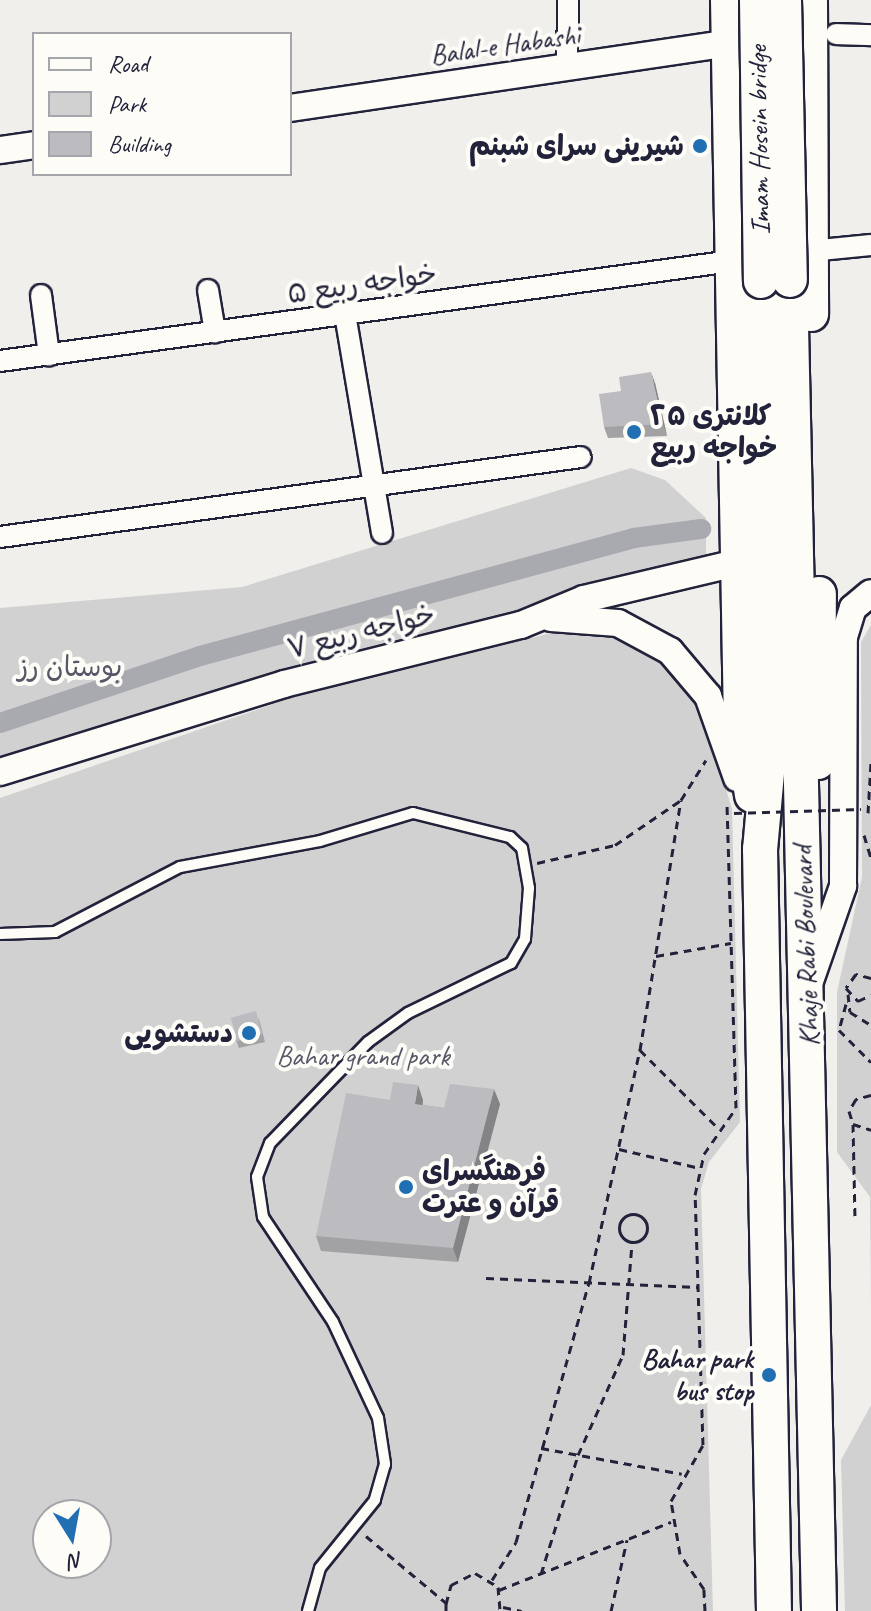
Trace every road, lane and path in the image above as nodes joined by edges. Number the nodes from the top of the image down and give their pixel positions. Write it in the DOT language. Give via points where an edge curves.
graph roads {
  1 [pos="568,0"];
  2 [pos="728,0"];
  3 [pos="757,0"];
  4 [pos="784,0"];
  5 [pos="810,0"];
  6 [pos="836,34"];
  7 [pos="871,35"];
  8 [pos="729,43"];
  9 [pos="567,69"];
  10 [pos="292,108"];
  11 [pos="32,145"];
  12 [pos="0,150"];
  13 [pos="871,245"];
  14 [pos="810,251"];
  15 [pos="732,261"];
  16 [pos="775,281"];
  17 [pos="208,290"];
  18 [pos="41,295"];
  19 [pos="345,314"];
  20 [pos="215,332"];
  21 [pos="49,355"];
  22 [pos="0,361"];
  23 [pos="581,457"];
  24 [pos="373,484"];
  25 [pos="382,533"];
  26 [pos="0,537"];
  27 [pos="740,562"];
  28 [pos="871,593"];
  29 [pos="521,625"];
  30 [pos="723,733"];
  31 [pos="871,762"];
  32 [pos="0,772"];
  33 [pos="726,799"];
  34 [pos="681,800"];
  35 [pos="861,809"];
  36 [pos="734,813"];
  37 [pos="868,813"];
  38 [pos="869,835"];
  39 [pos="760,849"];
  40 [pos="871,858"];
  41 [pos="528,864"];
  42 [pos="808,910"];
  43 [pos="0,934"];
  44 [pos="732,943"];
  45 [pos="656,956"];
  46 [pos="871,978"];
  47 [pos="809,985"];
  48 [pos="848,994"];
  49 [pos="871,995"];
  50 [pos="846,1004"];
  51 [pos="871,1025"];
  52 [pos="640,1050"];
  53 [pos="871,1062"];
  54 [pos="871,1095"];
  55 [pos="853,1124"];
  56 [pos="718,1128"];
  57 [pos="871,1130"];
  58 [pos="619,1149"];
  59 [pos="700,1168"];
  60 [pos="855,1216"];
  61 [pos="632,1242"];
  62 [pos="486,1278"];
  63 [pos="589,1283"];
  64 [pos="629,1284"];
  65 [pos="698,1287"];
  66 [pos="541,1448"];
  67 [pos="578,1455"];
  68 [pos="682,1474"];
  69 [pos="672,1522"];
  70 [pos="354,1525"];
  71 [pos="627,1540"];
  72 [pos="541,1574"];
  73 [pos="492,1580"];
  74 [pos="499,1590"];
  75 [pos="446,1603"];
  76 [pos="500,1609"];
  77 [pos="515,1610"];
  78 [pos="308,1611"];
  79 [pos="447,1611"];
  80 [pos="522,1611"];
  81 [pos="611,1611"];
  82 [pos="705,1611"];
  83 [pos="774,1611"];
  84 [pos="819,1611"];
  1 -- 9 [label="street"];
  2 -- 8 [label="main road"];
  3 -- 16 [label="main road, Imam Hosein bridge, bridge"];
  4 -- 16 [label="main road, Imam Hosein bridge, bridge"];
  5 -- 14 [label="main road"];
  6 -- 7 [label="street"];
  8 -- 9 [label="street, Balal-e Habashi"];
  8 -- 15 [label="main road"];
  9 -- 10 [label="street, Balal-e Habashi"];
  11 -- 12 [label="street"];
  13 -- 14 [label="street"];
  14 -- 42 [label="main road" via="822,710"];
  15 -- 19 [label="street, خواجه ربیع ۵"];
  15 -- 27 [label="main road"];
  16 -- 39 [label="main road, Khaje Rabi Boulevard" via="771,729"];
  16 -- 42 [label="main road, Khaje Rabi Boulevard"];
  17 -- 20 [label="street"];
  18 -- 21 [label="street"];
  19 -- 20 [label="street, خواجه ربیع ۵"];
  19 -- 24 [label="street"];
  20 -- 21 [label="street, خواجه ربیع ۵"];
  21 -- 22 [label="street, خواجه ربیع ۵"];
  23 -- 24 [label="street"];
  24 -- 25 [label="street"];
  24 -- 26 [label="street"];
  27 -- 29 [label="street, خواجه ربیع ۷" via="584,599"];
  27 -- 39 [label="main road" via="741,724"];
  28 -- 47 [label="street" via="853,608 844,637 843,886"];
  29 -- 30 [label="street" via="579,616 637,631 685,665"];
  29 -- 32 [label="street, خواجه ربیع ۷" via="284,684"];
  30 -- 34 [label="path"];
  30 -- 39 [label="street"];
  31 -- 37 [label="path"];
  33 -- 44 [label="path"];
  34 -- 41 [label="path" via="615,845"];
  34 -- 45 [label="path"];
  35 -- 36 [label="path, bridge"];
  38 -- 40 [label="path"];
  39 -- 83 [label="main road, Khaje Rabi Boulevard"];
  41 -- 43 [label="lane" via="510,837 413,813 320,841 180,867 55,932"];
  41 -- 70 [label="lane" via="525,939 511,963 408,1013 368,1042 270,1143 257,1177 263,1217 333,1322 378,1418 385,1464 375,1500"];
  42 -- 47 [label="main road, Khaje Rabi Boulevard"];
  44 -- 45 [label="path"];
  44 -- 56 [label="path" via="736,1108"];
  45 -- 52 [label="path"];
  46 -- 48 [label="path" via="850,977"];
  47 -- 84 [label="main road, Khaje Rabi Boulevard"];
  48 -- 49 [label="path" via="858,1001"];
  48 -- 50 [label="path"];
  50 -- 51 [label="path"];
  50 -- 53 [label="path" via="839,1030"];
  52 -- 56 [label="path"];
  52 -- 58 [label="path"];
  54 -- 55 [label="path" via="852,1104"];
  55 -- 57 [label="path"];
  55 -- 60 [label="path"];
  56 -- 59 [label="path"];
  58 -- 59 [label="path"];
  58 -- 63 [label="path"];
  59 -- 65 [label="path"];
  61 -- 61 [label="path" via="647,1226 634,1214 619,1224"];
  61 -- 64 [label="path"];
  62 -- 63 [label="path"];
  63 -- 64 [label="path"];
  63 -- 66 [label="path"];
  64 -- 65 [label="path"];
  64 -- 67 [label="path" via="623,1355"];
  65 -- 68 [label="path" via="703,1445"];
  66 -- 67 [label="path"];
  66 -- 73 [label="path" via="516,1542"];
  67 -- 68 [label="path"];
  67 -- 72 [label="path"];
  68 -- 69 [label="path"];
  69 -- 71 [label="path"];
  69 -- 82 [label="path" via="680,1554 704,1589"];
  70 -- 75 [label="path"];
  70 -- 78 [label="lane" via="320,1568"];
  71 -- 72 [label="path"];
  71 -- 81 [label="path"];
  72 -- 74 [label="path"];
  73 -- 74 [label="path"];
  73 -- 75 [label="path" via="475,1573 457,1578"];
  74 -- 76 [label="path"];
  75 -- 79 [label="path"];
  76 -- 77 [label="path"];
  77 -- 80 [label="path"];
}
